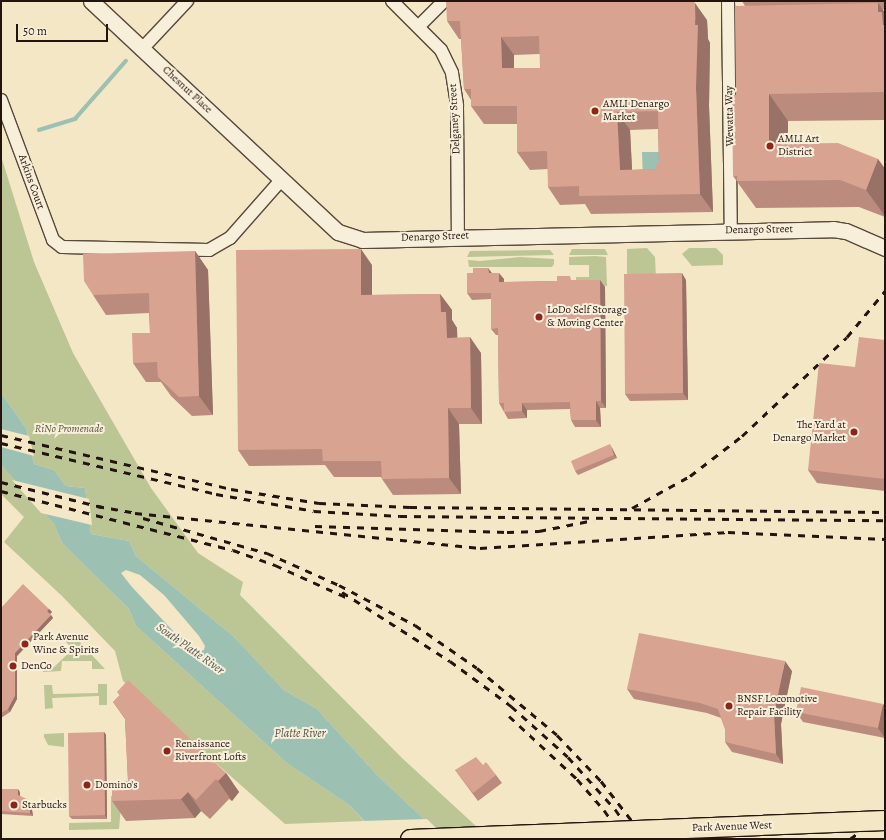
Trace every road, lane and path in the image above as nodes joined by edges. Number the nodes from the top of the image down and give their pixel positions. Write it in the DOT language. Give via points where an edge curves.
graph roads {
  1 [pos="91,1"];
  2 [pos="187,1"];
  3 [pos="392,1"];
  4 [pos="444,1"];
  5 [pos="728,1"];
  6 [pos="419,26"];
  7 [pos="142,49"];
  8 [pos="1,100"];
  9 [pos="282,179"];
  10 [pos="731,231"];
  11 [pos="458,236"];
  12 [pos="885,248"];
  13 [pos="885,820"];
  14 [pos="410,839"];
  1 -- 7 [label="street, Chesnut Place"];
  2 -- 7 [label="street"];
  3 -- 6 [label="street, Delganey Street"];
  4 -- 6 [label="street"];
  5 -- 10 [label="street, Wewatta Way"];
  6 -- 11 [label="street, Delganey Street" via="441,50 452,73 456,91"];
  7 -- 9 [label="street, Chesnut Place"];
  8 -- 9 [label="street, Arkins Court" via="52,240 62,247 209,250 230,238"];
  9 -- 11 [label="street, Denargo Street" via="338,232 362,240"];
  10 -- 11 [label="street, Denargo Street"];
  10 -- 12 [label="street, Denargo Street" via="834,229 846,231"];
  13 -- 14 [label="main road, Park Avenue West, bridge"];
}
